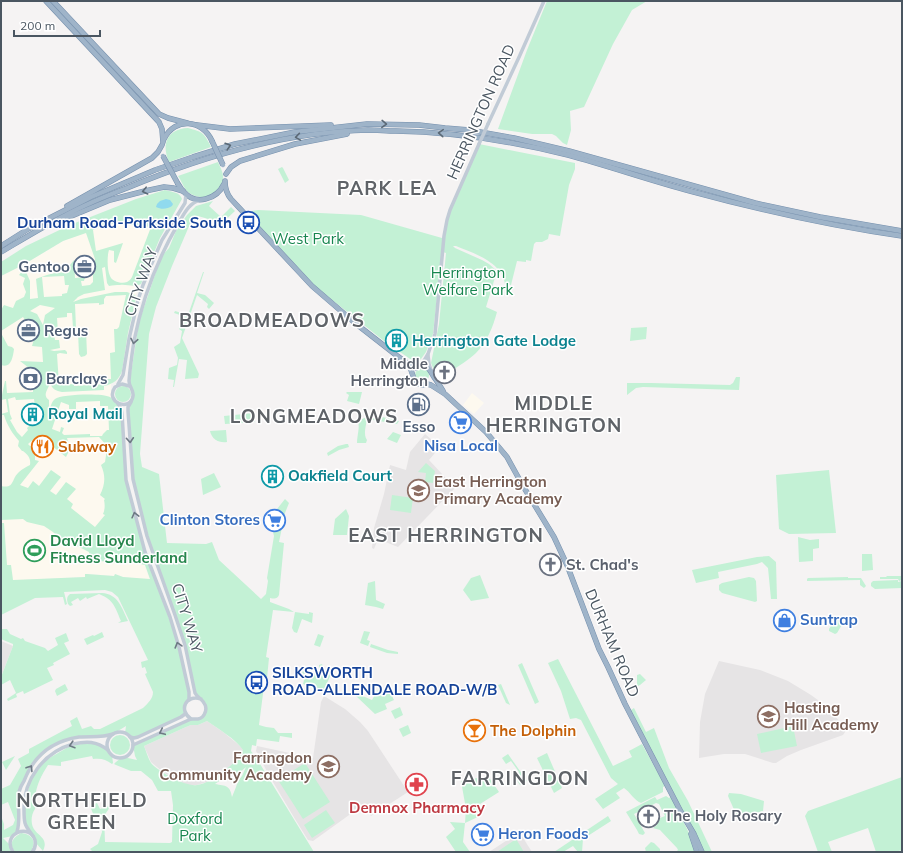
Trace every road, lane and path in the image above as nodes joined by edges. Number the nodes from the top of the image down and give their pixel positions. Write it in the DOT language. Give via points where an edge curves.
graph roads {
  1 [pos="46,1"];
  2 [pos="53,1"];
  3 [pos="544,1"];
  4 [pos="187,123"];
  5 [pos="367,124"];
  6 [pos="197,125"];
  7 [pos="368,130"];
  8 [pos="163,143"];
  9 [pos="226,174"];
  10 [pos="225,181"];
  11 [pos="184,193"];
  12 [pos="215,196"];
  13 [pos="231,199"];
  14 [pos="202,200"];
  15 [pos="28,229"];
  16 [pos="902,231"];
  17 [pos="31,234"];
  18 [pos="902,236"];
  19 [pos="1,246"];
  20 [pos="1,252"];
  21 [pos="428,354"];
  22 [pos="407,363"];
  23 [pos="420,366"];
  24 [pos="432,372"];
  25 [pos="413,374"];
  26 [pos="425,384"];
  27 [pos="118,385"];
  28 [pos="129,386"];
  29 [pos="445,394"];
  30 [pos="130,402"];
  31 [pos="118,404"];
  32 [pos="151,550"];
  33 [pos="145,552"];
  34 [pos="201,699"];
  35 [pos="189,700"];
  36 [pos="185,714"];
  37 [pos="191,719"];
  38 [pos="113,734"];
  39 [pos="130,737"];
  40 [pos="133,745"];
  41 [pos="108,750"];
  42 [pos="681,812"];
  43 [pos="17,832"];
  44 [pos="33,836"];
  45 [pos="12,851"];
  46 [pos="32,852"];
  47 [pos="697,852"];
  48 [pos="702,852"];
  1 -- 8 [label="highway" via="159,122"];
  2 -- 4 [label="highway" via="159,114"];
  3 -- 21 [label="main road, HERRINGTON ROAD, bridge" via="450,210 444,236 435,334"];
  4 -- 6 [label="highway"];
  4 -- 8 [label="highway" via="172,129"];
  5 -- 6 [label="highway" via="230,130"];
  15 -- 5 [label="highway, one-way" via="91,197 155,170 235,144 294,132"];
  5 -- 16 [label="highway, one-way" via="419,125 514,138 754,203"];
  6 -- 9 [label="highway, bridge" via="212,141"];
  7 -- 9 [label="highway" via="295,144 235,164"];
  7 -- 17 [label="highway, one-way" via="295,137 236,149 156,175 92,202"];
  18 -- 7 [label="highway, one-way" via="766,211 569,156 516,144 450,134"];
  8 -- 11 [label="highway, bridge" via="163,156"];
  8 -- 15 [label="highway" via="152,158"];
  9 -- 10 [label="highway"];
  10 -- 12 [label="highway"];
  10 -- 13 [label="highway" via="225,189"];
  11 -- 14 [label="highway"];
  11 -- 17 [label="highway, one-way" via="164,187 145,190 110,200"];
  11 -- 27 [label="main road, CITY WAY" via="186,203 162,240 143,285 123,375"];
  12 -- 13 [label="highway" via="223,195"];
  12 -- 14 [label="highway"];
  13 -- 22 [label="highway, DURHAM ROAD" via="312,286"];
  14 -- 28 [label="main road, CITY WAY, one-way" via="192,203 184,214 154,274 137,328"];
  15 -- 19 [label="highway"];
  17 -- 20 [label="highway"];
  21 -- 23 [label="main road, HERRINGTON ROAD"];
  21 -- 24 [label="main road, HERRINGTON ROAD"];
  22 -- 23 [label="highway, DURHAM ROAD"];
  22 -- 25 [label="highway, DURHAM ROAD"];
  23 -- 24 [label="highway, DURHAM ROAD" via="427,367"];
  23 -- 25 [label="highway"];
  24 -- 26 [label="highway" via="432,378"];
  24 -- 29 [label="highway, DURHAM ROAD"];
  25 -- 26 [label="highway, DURHAM ROAD" via="415,382"];
  26 -- 29 [label="highway, DURHAM ROAD"];
  27 -- 28 [label="main road"];
  27 -- 31 [label="main road, CITY WAY" via="112,393"];
  28 -- 30 [label="main road, CITY WAY" via="134,395"];
  29 -- 42 [label="highway, DURHAM ROAD" via="504,452 554,537 599,649"];
  30 -- 31 [label="main road" via="125,405"];
  30 -- 32 [label="main road, CITY WAY, one-way" via="128,411 133,479"];
  33 -- 31 [label="main road, CITY WAY, one-way" via="126,480 122,413"];
  32 -- 33 [label="main road"];
  32 -- 34 [label="main road, CITY WAY" via="175,615 195,693"];
  35 -- 33 [label="main road, CITY WAY, one-way" via="168,611"];
  34 -- 35 [label="main road"];
  34 -- 37 [label="main road" via="205,704 204,716"];
  35 -- 36 [label="main road"];
  36 -- 37 [label="main road"];
  36 -- 39 [label="main road" via="138,737"];
  37 -- 40 [label="main road, one-way"];
  38 -- 39 [label="main road" via="121,732"];
  38 -- 41 [label="main road" via="107,742"];
  43 -- 38 [label="main road, one-way" via="20,791 27,773 40,755 46,749 65,740"];
  39 -- 40 [label="main road"];
  40 -- 41 [label="main road" via="128,755 121,758"];
  41 -- 44 [label="main road, one-way" via="94,742 70,746 52,754 37,769 26,790 24,804 25,823"];
  42 -- 47 [label="highway, DURHAM ROAD"];
  42 -- 48 [label="highway, DURHAM ROAD"];
  43 -- 44 [label="main road" via="25,831"];
  43 -- 45 [label="main road" via="11,839"];
  44 -- 46 [label="main road" via="35,846"];
}
